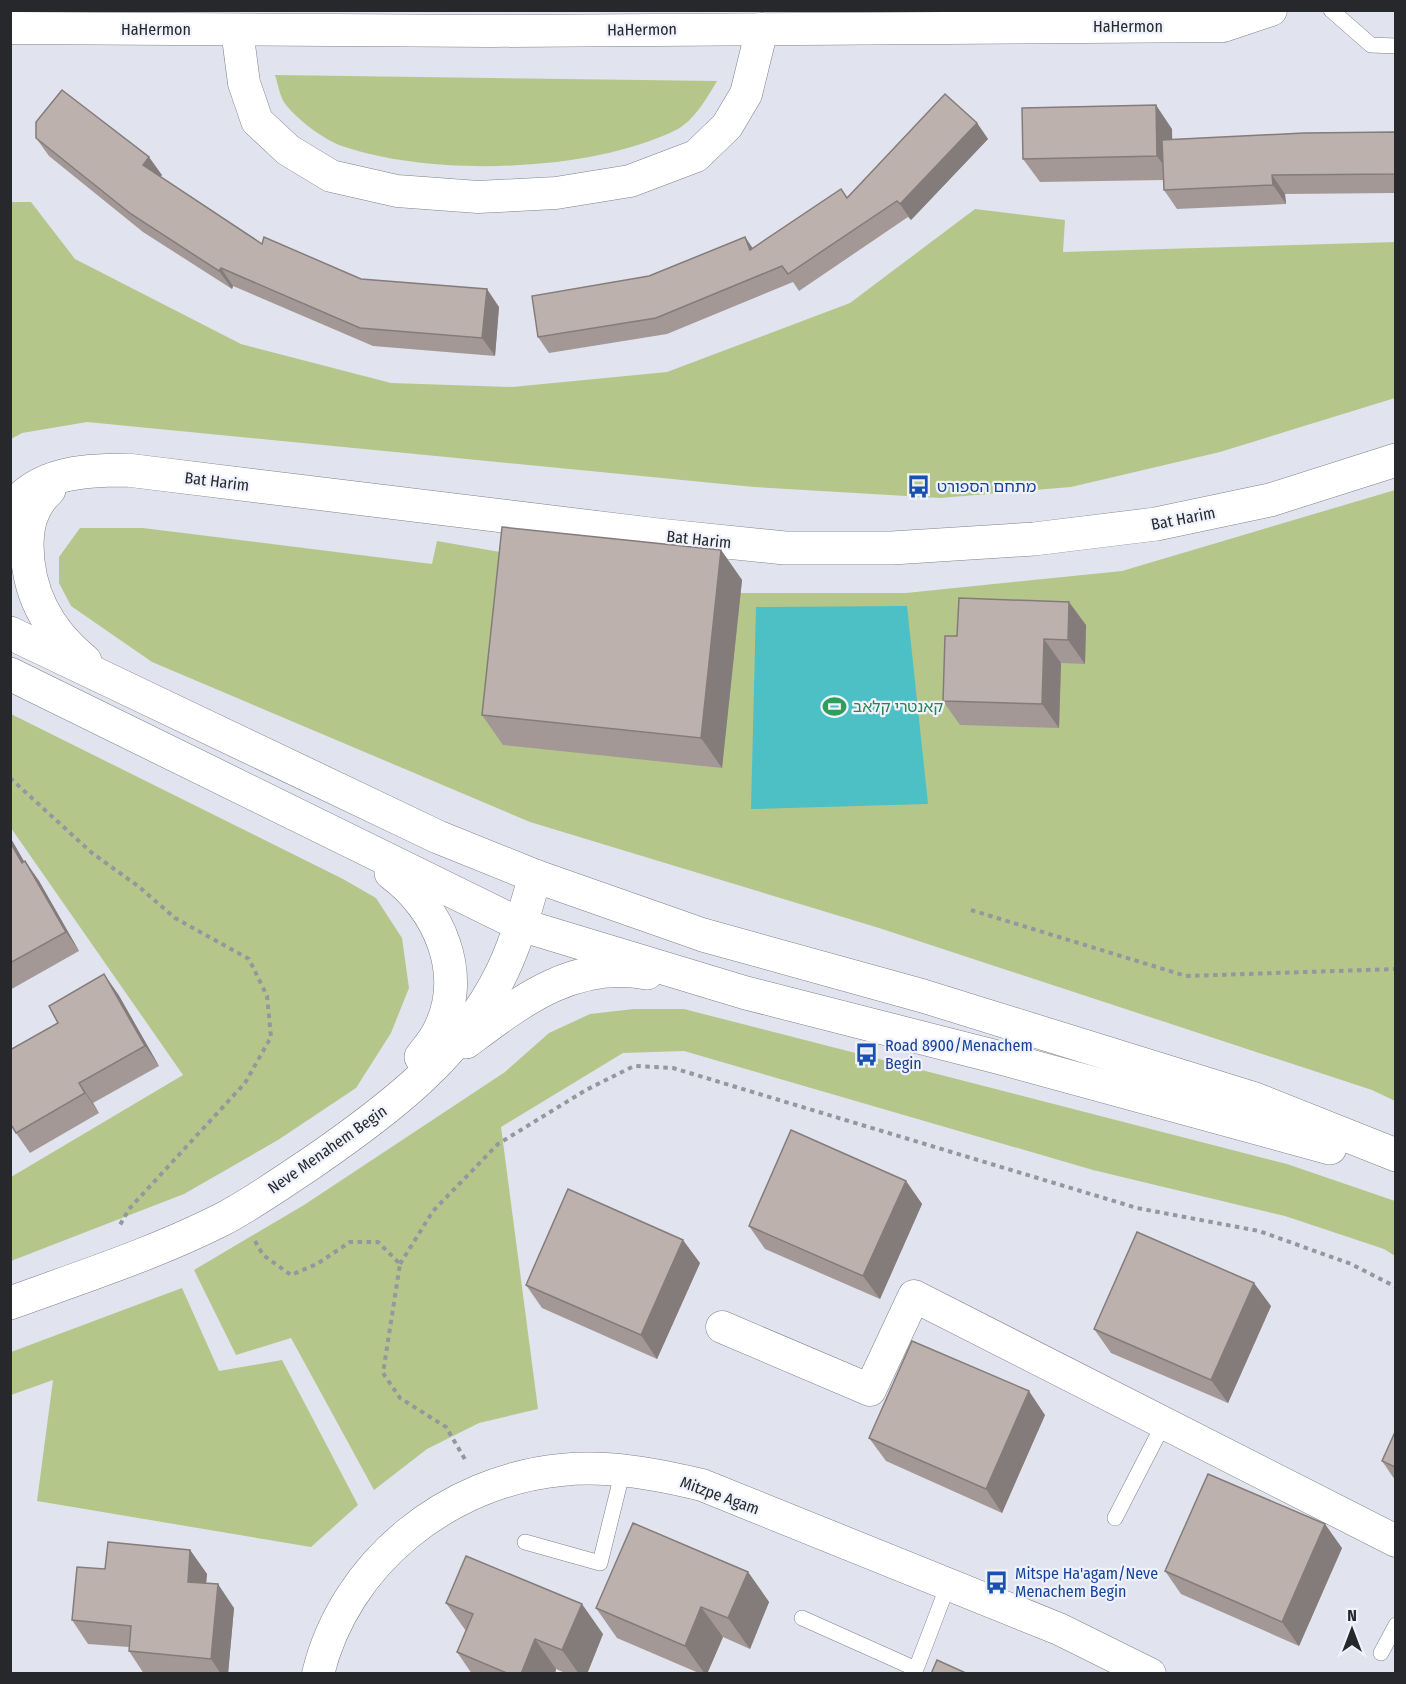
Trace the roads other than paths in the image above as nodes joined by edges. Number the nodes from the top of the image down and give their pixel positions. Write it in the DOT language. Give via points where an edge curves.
graph roads {
  1 [pos="1271,10"];
  2 [pos="1331,10"];
  3 [pos="711,19"];
  4 [pos="797,19"];
  5 [pos="311,20"];
  6 [pos="223,23"];
  7 [pos="10,28"];
  8 [pos="762,29"];
  9 [pos="1395,46"];
  10 [pos="1395,460"];
  11 [pos="66,475"];
  12 [pos="13,505"];
  13 [pos="10,633"];
  14 [pos="10,674"];
  15 [pos="107,680"];
  16 [pos="351,843"];
  17 [pos="535,876"];
  18 [pos="521,925"];
  19 [pos="746,993"];
  20 [pos="431,1069"];
  21 [pos="380,1113"];
  22 [pos="1395,1155"];
  23 [pos="1395,1170"];
  24 [pos="10,1303"];
  25 [pos="722,1327"];
  26 [pos="1164,1423"];
  27 [pos="623,1470"];
  28 [pos="1115,1518"];
  29 [pos="1395,1540"];
  30 [pos="525,1542"];
  31 [pos="948,1585"];
  32 [pos="802,1618"];
  33 [pos="1395,1624"];
  34 [pos="1381,1653"];
  35 [pos="318,1674"];
  36 [pos="1150,1674"];
  1 -- 4 [label="street, HaHermon" via="1223,26"];
  2 -- 9 [label="lane" via="1371,45"];
  3 -- 5 [label="street, HaHermon"];
  3 -- 8 [label="street, HaHermon"];
  4 -- 8 [label="street, HaHermon"];
  5 -- 6 [label="street, HaHermon"];
  6 -- 7 [label="street, HaHermon"];
  6 -- 8 [label="street" via="257,121 288,150 331,176 397,191 478,198 556,193 630,181 696,156 727,126 746,94"];
  10 -- 11 [label="main road, Bat Harim" via="1270,500 1156,524 1034,539 892,548 785,548 127,470 83,470"];
  11 -- 12 [label="main road, Bat Harim" via="46,481"];
  11 -- 15 [label="main road" via="39,499 27,526 27,565 33,593 49,623 66,646"];
  13 -- 15 [label="main road"];
  14 -- 16 [label="main road"];
  15 -- 17 [label="main road" via="438,837"];
  16 -- 18 [label="main road"];
  16 -- 21 [label="main road" via="406,883 430,912 444,940 451,971 450,1000 439,1031"];
  17 -- 18 [label="main road, Neve Menahem Begin"];
  17 -- 22 [label="main road" via="703,935 923,996 1255,1099"];
  18 -- 19 [label="main road"];
  18 -- 20 [label="main road, Neve Menahem Begin" via="502,972 469,1026"];
  19 -- 20 [label="main road" via="636,971 592,973 559,982 522,1000"];
  19 -- 23 [label="main road" via="1293,1138"];
  20 -- 21 [label="main road, Neve Menahem Begin"];
  21 -- 24 [label="main road, Neve Menahem Begin" via="238,1210 147,1254"];
  25 -- 26 [label="street" via="870,1390 914,1296"];
  26 -- 28 [label="lane"];
  26 -- 29 [label="street"];
  27 -- 30 [label="lane" via="600,1563"];
  27 -- 31 [label="street, Mitzpe Agam" via="702,1485"];
  27 -- 35 [label="street, Mitzpe Agam" via="561,1470 511,1479 423,1519 355,1588 333,1626"];
  31 -- 32 [label="lane" via="916,1669"];
  31 -- 36 [label="street, Mitzpe Agam" via="1059,1629"];
  33 -- 34 [label="lane"];
}
